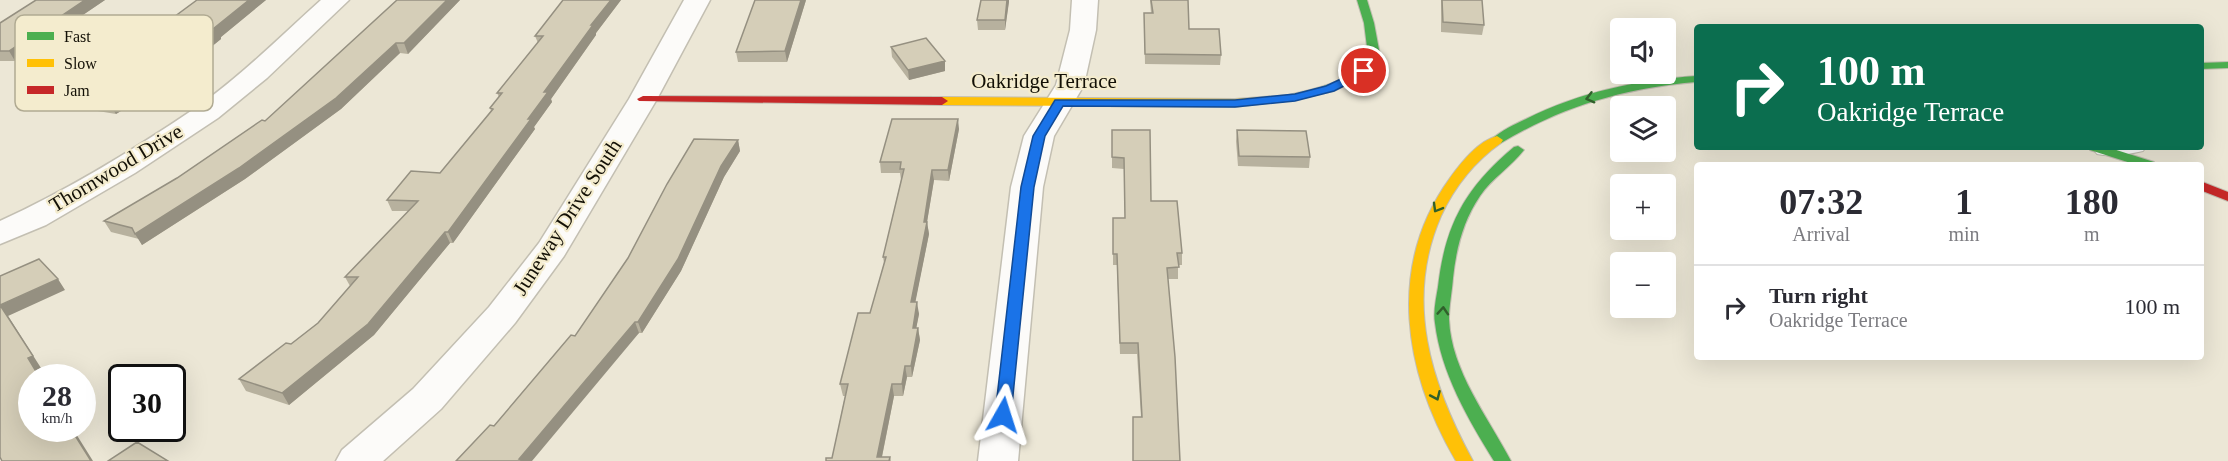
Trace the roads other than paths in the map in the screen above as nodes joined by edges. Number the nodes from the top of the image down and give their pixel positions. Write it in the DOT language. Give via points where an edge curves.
graph roads {
  1 [pos="336,0"];
  2 [pos="697,0"];
  3 [pos="1084,0"];
  4 [pos="1362,0"];
  5 [pos="2228,65"];
  6 [pos="2204,66"];
  7 [pos="1694,80"];
  8 [pos="1694,92"];
  9 [pos="1665,96"];
  10 [pos="643,99"];
  11 [pos="1059,102"];
  12 [pos="213,108"];
  13 [pos="209,111"];
  14 [pos="1526,143"];
  15 [pos="2104,150"];
  16 [pos="2141,162"];
  17 [pos="2204,187"];
  18 [pos="2228,197"];
  19 [pos="0,234"];
  20 [pos="356,461"];
  21 [pos="998,461"];
  22 [pos="1465,461"];
  23 [pos="1503,461"];
  1 -- 12 [label="street, Thornwood Drive"];
  2 -- 10 [label="street, Juneway Drive South"];
  3 -- 11 [label="street" via="1083,30 1070,85"];
  4 -- 11 [label="main road, Oakridge Terrace" via="1374,55 1364,71 1330,89 1295,98 1235,104"];
  5 -- 6 [label="main road"];
  7 -- 22 [label="main road, one-way" via="1626,88 1568,103 1488,145 1454,179 1429,223 1415,270 1415,328 1424,369"];
  8 -- 9 [label="main road"];
  10 -- 11 [label="main road, Oakridge Terrace"];
  10 -- 20 [label="street, Juneway Drive South" via="552,249 502,315 427,399"];
  11 -- 21 [label="street" via="1039,136 1028,187"];
  13 -- 19 [label="street, Thornwood Drive" via="124,166"];
  23 -- 14 [label="main road, one-way" via="1474,415 1450,354 1443,321 1447,255 1467,203 1495,168"];
  15 -- 16 [label="main road"];
  17 -- 18 [label="main road"];
}
